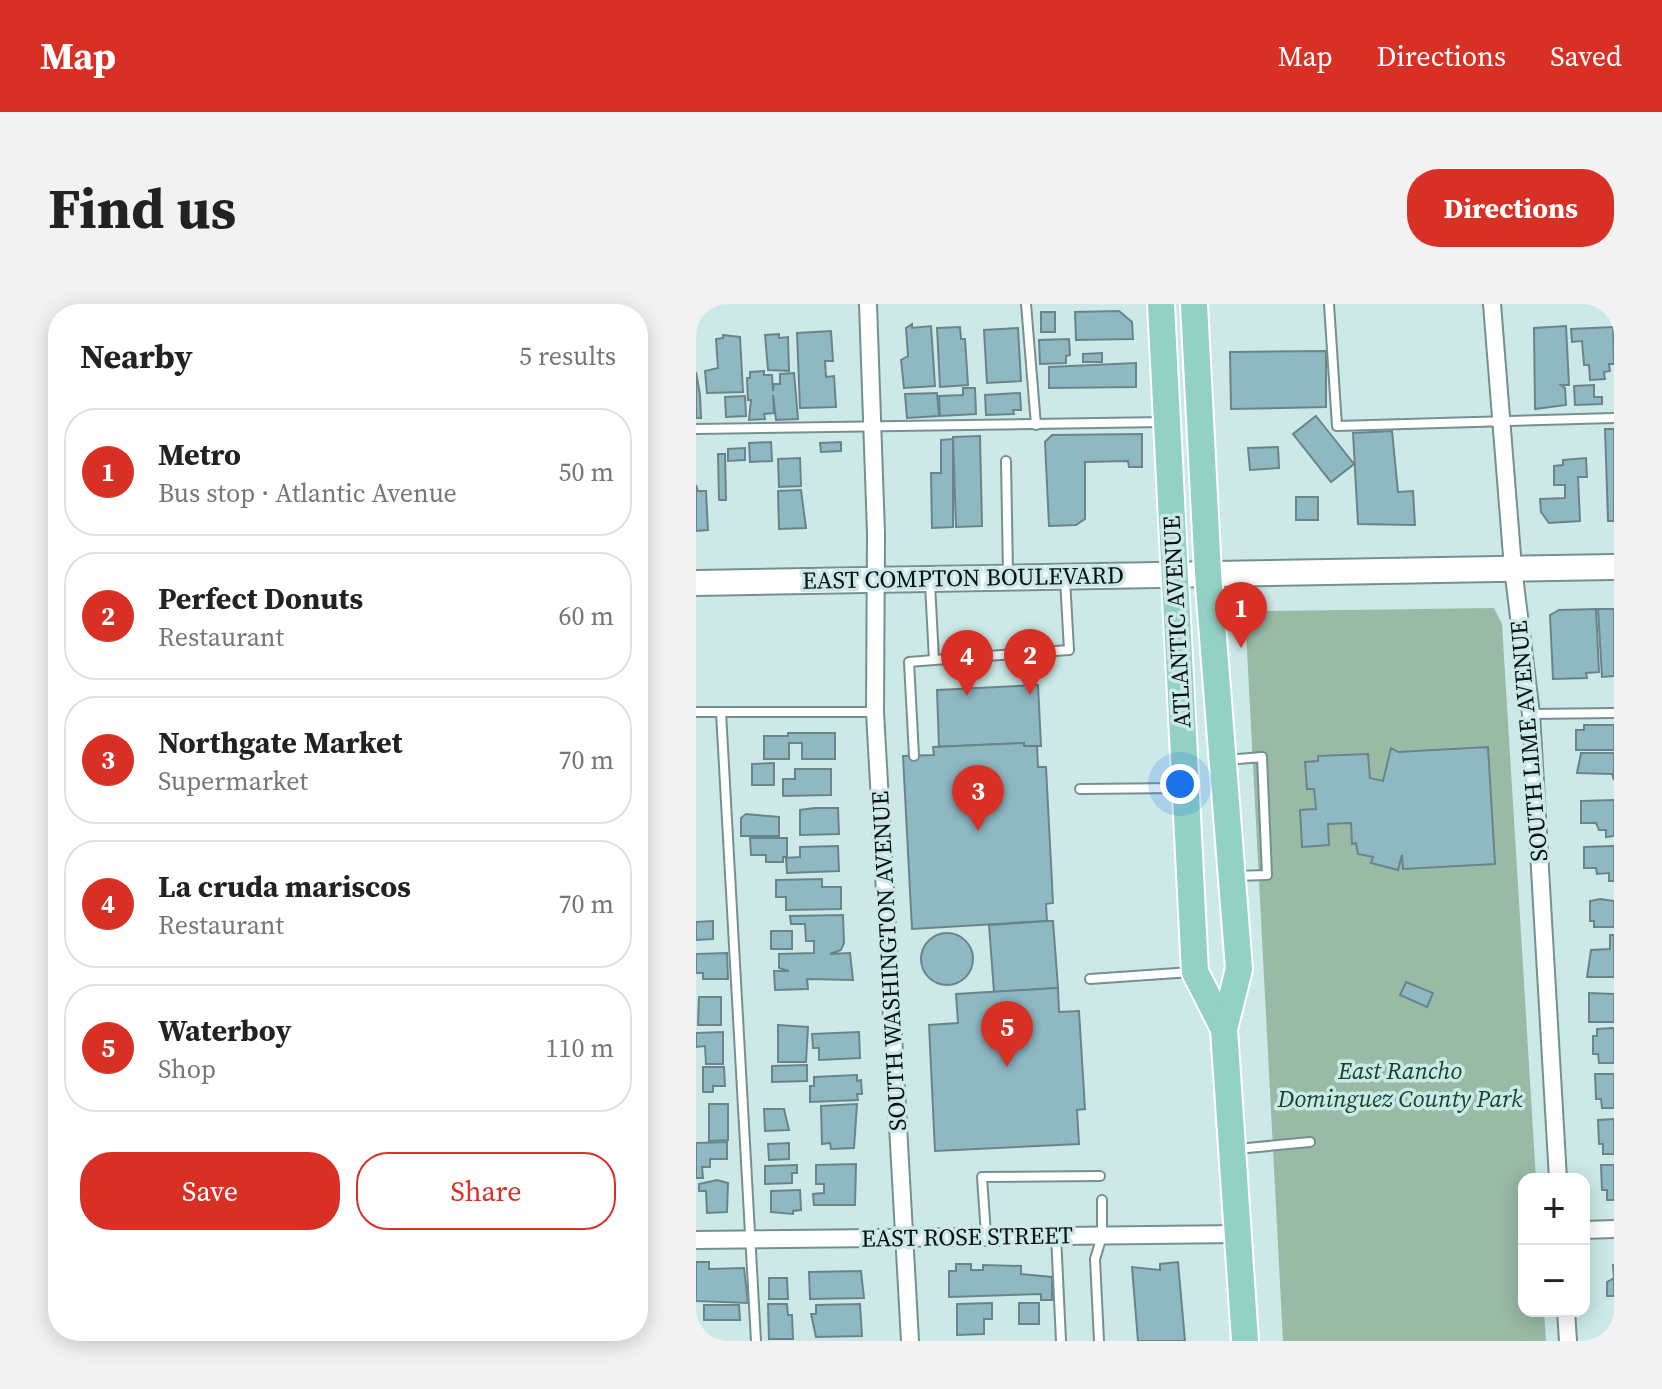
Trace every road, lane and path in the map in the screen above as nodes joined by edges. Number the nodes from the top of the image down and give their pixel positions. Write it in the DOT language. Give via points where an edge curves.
graph roads {
  1 [pos="868,304"];
  2 [pos="1026,304"];
  3 [pos="1161,304"];
  4 [pos="1194,304"];
  5 [pos="1329,304"];
  6 [pos="1492,304"];
  7 [pos="1614,418"];
  8 [pos="1502,419"];
  9 [pos="1168,422"];
  10 [pos="1036,425"];
  11 [pos="870,428"];
  12 [pos="696,429"];
  13 [pos="1006,461"];
  14 [pos="1614,567"];
  15 [pos="1513,568"];
  16 [pos="1208,573"];
  17 [pos="1174,574"];
  18 [pos="1008,579"];
  19 [pos="1065,579"];
  20 [pos="874,580"];
  21 [pos="929,580"];
  22 [pos="696,583"];
  23 [pos="934,660"];
  24 [pos="696,712"];
  25 [pos="721,712"];
  26 [pos="875,712"];
  27 [pos="1614,713"];
  28 [pos="1531,714"];
  29 [pos="914,756"];
  30 [pos="1223,760"];
  31 [pos="1186,788"];
  32 [pos="1080,789"];
  33 [pos="1233,876"];
  34 [pos="1195,972"];
  35 [pos="1090,979"];
  36 [pos="1224,1029"];
  37 [pos="1310,1142"];
  38 [pos="1233,1149"];
  39 [pos="1558,1173"];
  40 [pos="1100,1176"];
  41 [pos="1102,1200"];
  42 [pos="1614,1229"];
  43 [pos="1590,1230"];
  44 [pos="1239,1234"];
  45 [pos="986,1235"];
  46 [pos="1056,1235"];
  47 [pos="1102,1236"];
  48 [pos="904,1237"];
  49 [pos="750,1239"];
  50 [pos="696,1240"];
  51 [pos="1566,1317"];
  52 [pos="756,1341"];
  53 [pos="910,1341"];
  54 [pos="1061,1341"];
  55 [pos="1099,1341"];
  56 [pos="1245,1341"];
  57 [pos="1568,1341"];
  1 -- 11 [label="street, SOUTH WASHINGTON AVENUE"];
  2 -- 10 [label="lane"];
  3 -- 9 [label="main road, ATLANTIC AVENUE"];
  4 -- 16 [label="main road, ATLANTIC AVENUE"];
  5 -- 8 [label="lane" via="1337,426"];
  6 -- 8 [label="street, SOUTH LIME AVENUE"];
  7 -- 8 [label="lane"];
  8 -- 15 [label="street, SOUTH LIME AVENUE"];
  9 -- 10 [label="lane"];
  9 -- 17 [label="main road, ATLANTIC AVENUE"];
  10 -- 11 [label="lane"];
  11 -- 12 [label="lane"];
  11 -- 20 [label="street, SOUTH WASHINGTON AVENUE"];
  13 -- 18 [label="lane"];
  14 -- 15 [label="main road, EAST COMPTON BOULEVARD"];
  15 -- 16 [label="main road, EAST COMPTON BOULEVARD"];
  15 -- 28 [label="street, SOUTH LIME AVENUE"];
  16 -- 17 [label="main road, EAST COMPTON BOULEVARD"];
  16 -- 30 [label="main road, ATLANTIC AVENUE"];
  17 -- 19 [label="main road, EAST COMPTON BOULEVARD"];
  17 -- 31 [label="main road, ATLANTIC AVENUE"];
  18 -- 19 [label="main road, EAST COMPTON BOULEVARD"];
  18 -- 21 [label="main road, EAST COMPTON BOULEVARD"];
  19 -- 23 [label="lane" via="1069,650"];
  20 -- 21 [label="main road, EAST COMPTON BOULEVARD"];
  20 -- 22 [label="main road, EAST COMPTON BOULEVARD"];
  20 -- 26 [label="street, SOUTH WASHINGTON AVENUE"];
  21 -- 23 [label="lane"];
  23 -- 29 [label="lane" via="909,662"];
  24 -- 25 [label="lane"];
  25 -- 26 [label="lane"];
  25 -- 49 [label="lane"];
  26 -- 48 [label="street, SOUTH WASHINGTON AVENUE"];
  27 -- 28 [label="lane"];
  28 -- 39 [label="street, SOUTH LIME AVENUE"];
  30 -- 33 [label="main road, ATLANTIC AVENUE"];
  30 -- 33 [label="lane" via="1262,757 1267,875"];
  31 -- 32 [label="lane"];
  31 -- 34 [label="main road, ATLANTIC AVENUE"];
  33 -- 36 [label="main road, ATLANTIC AVENUE" via="1239,969"];
  34 -- 35 [label="lane"];
  34 -- 36 [label="main road, ATLANTIC AVENUE"];
  36 -- 38 [label="main road, ATLANTIC AVENUE"];
  37 -- 38 [label="lane"];
  38 -- 44 [label="main road, ATLANTIC AVENUE"];
  40 -- 45 [label="lane" via="982,1177"];
  41 -- 47 [label="lane"];
  42 -- 43 [label="street"];
  44 -- 47 [label="street, EAST ROSE STREET"];
  44 -- 56 [label="main road, ATLANTIC AVENUE"];
  45 -- 46 [label="street, EAST ROSE STREET"];
  45 -- 48 [label="street, EAST ROSE STREET"];
  46 -- 47 [label="street, EAST ROSE STREET"];
  46 -- 54 [label="lane"];
  47 -- 55 [label="lane" via="1095,1259"];
  48 -- 49 [label="street, EAST ROSE STREET"];
  48 -- 53 [label="street, SOUTH WASHINGTON AVENUE"];
  49 -- 50 [label="street, EAST ROSE STREET"];
  49 -- 52 [label="lane"];
  51 -- 57 [label="street"];
}
